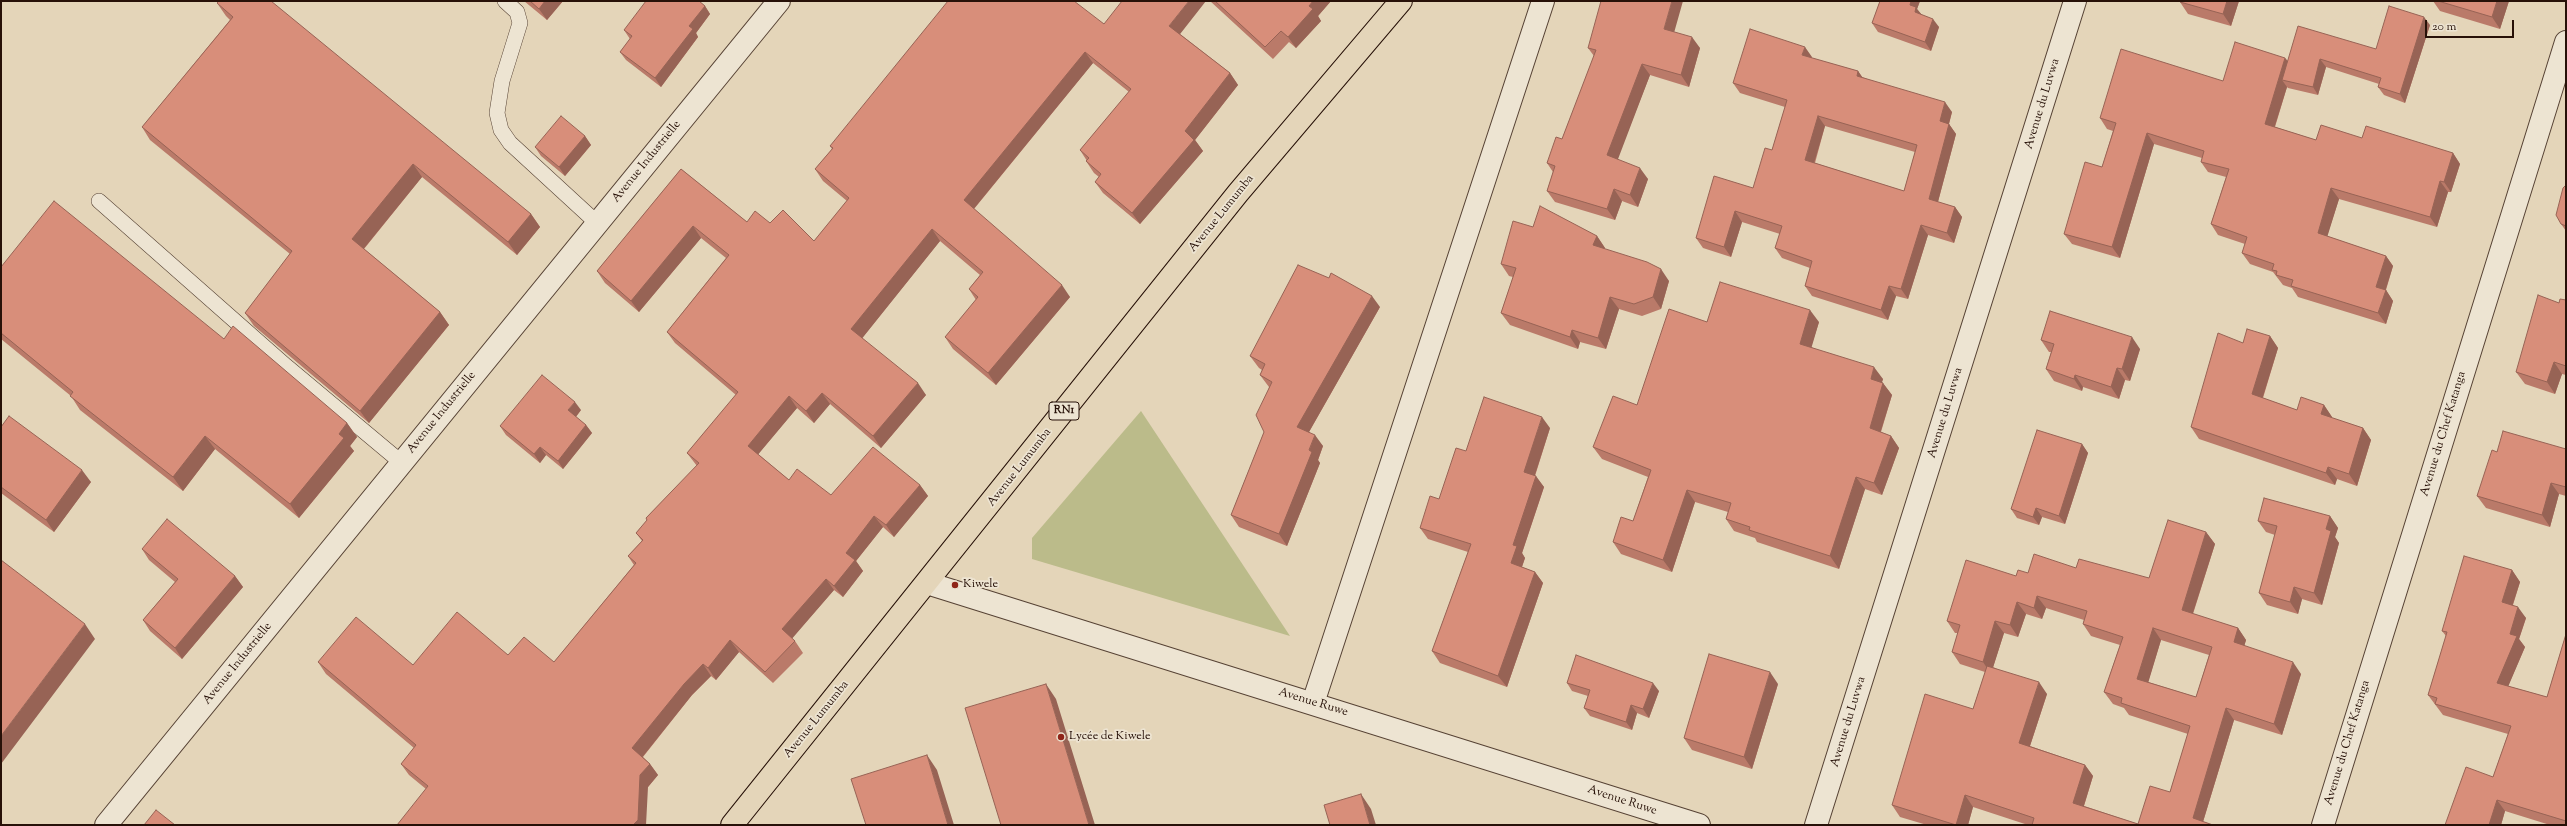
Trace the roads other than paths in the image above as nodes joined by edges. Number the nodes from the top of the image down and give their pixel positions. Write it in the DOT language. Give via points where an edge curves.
graph roads {
  1 [pos="505,1"];
  2 [pos="779,1"];
  3 [pos="1401,1"];
  4 [pos="1544,1"];
  5 [pos="2075,1"];
  6 [pos="2566,42"];
  7 [pos="99,201"];
  8 [pos="597,223"];
  9 [pos="402,463"];
  10 [pos="927,583"];
  11 [pos="1314,703"];
  12 [pos="106,825"];
  13 [pos="732,825"];
  14 [pos="1699,825"];
  15 [pos="1816,825"];
  16 [pos="2323,825"];
  1 -- 8 [label="lane" via="517,12 520,23 502,81 497,114 501,130 510,143"];
  2 -- 8 [label="street, Avenue Industrielle"];
  3 -- 10 [label="highway, Avenue Lumumba / RN1" via="1238,193"];
  4 -- 11 [label="street"];
  5 -- 15 [label="street, Avenue du Luvwa"];
  6 -- 16 [label="street, Avenue du Chef Katanga"];
  7 -- 9 [label="lane" via="286,366"];
  8 -- 9 [label="street, Avenue Industrielle"];
  9 -- 12 [label="street, Avenue Industrielle"];
  10 -- 11 [label="street, Avenue Ruwe"];
  10 -- 13 [label="highway, Avenue Lumumba / RN1"];
  11 -- 14 [label="street, Avenue Ruwe"];
}
